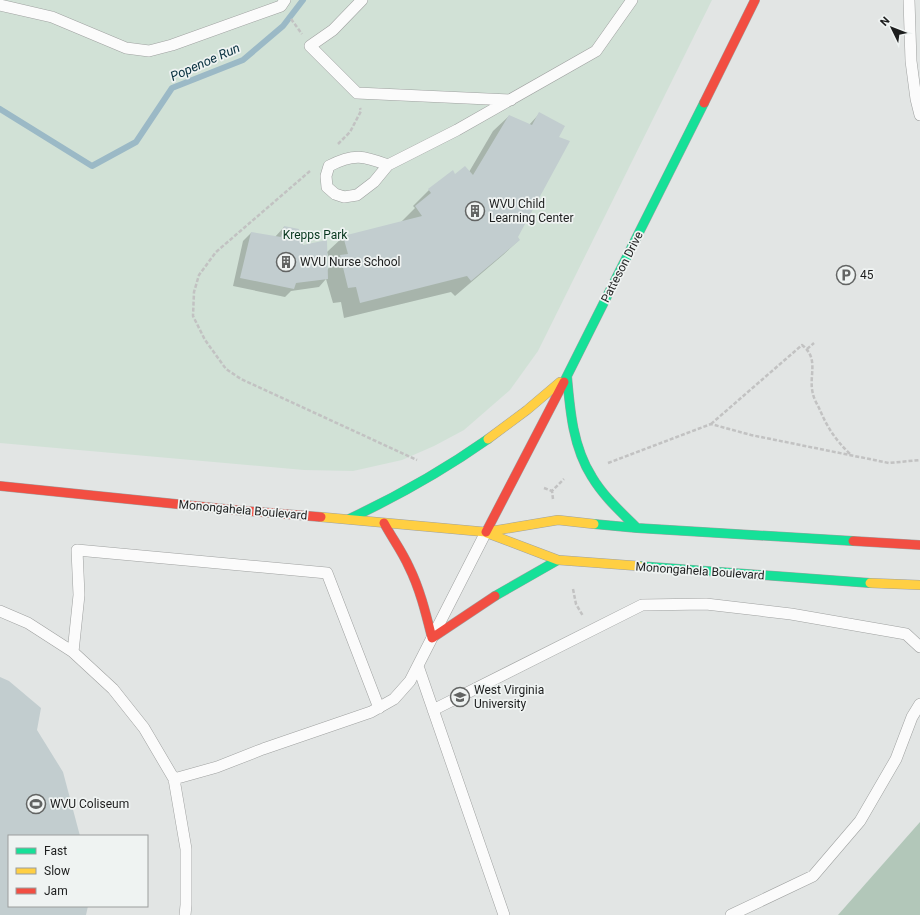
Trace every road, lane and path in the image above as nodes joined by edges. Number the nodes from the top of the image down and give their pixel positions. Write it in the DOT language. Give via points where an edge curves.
graph roads {
  1 [pos="362,0"];
  2 [pos="632,0"];
  3 [pos="755,0"];
  4 [pos="909,0"];
  5 [pos="283,3"];
  6 [pos="0,5"];
  7 [pos="310,46"];
  8 [pos="357,93"];
  9 [pos="511,100"];
  10 [pos="920,115"];
  11 [pos="333,148"];
  12 [pos="388,165"];
  13 [pos="312,169"];
  14 [pos="814,343"];
  15 [pos="807,349"];
  16 [pos="568,376"];
  17 [pos="711,424"];
  18 [pos="850,454"];
  19 [pos="920,460"];
  20 [pos="419,461"];
  21 [pos="607,463"];
  22 [pos="564,479"];
  23 [pos="0,486"];
  24 [pos="544,488"];
  25 [pos="552,490"];
  26 [pos="554,504"];
  27 [pos="349,518"];
  28 [pos="384,523"];
  29 [pos="637,528"];
  30 [pos="486,532"];
  31 [pos="920,545"];
  32 [pos="558,560"];
  33 [pos="920,585"];
  34 [pos="573,589"];
  35 [pos="0,611"];
  36 [pos="591,630"];
  37 [pos="432,638"];
  38 [pos="920,647"];
  39 [pos="74,652"];
  40 [pos="418,666"];
  41 [pos="920,704"];
  42 [pos="379,708"];
  43 [pos="433,710"];
  44 [pos="174,779"];
  45 [pos="187,912"];
  46 [pos="504,915"];
  47 [pos="731,915"];
  1 -- 7 [label="lane" via="334,30"];
  2 -- 9 [label="lane" via="596,51"];
  3 -- 16 [label="main road, Patteson Drive"];
  4 -- 10 [label="lane" via="911,61"];
  5 -- 6 [label="lane" via="150,51 126,48 52,17"];
  5 -- 7 [label="path"];
  7 -- 8 [label="lane"];
  8 -- 9 [label="lane"];
  8 -- 11 [label="path" via="361,111 350,132"];
  9 -- 12 [label="lane"];
  12 -- 12 [label="lane" via="358,156 339,160 329,166 327,186 335,194 344,197 357,195 374,182"];
  13 -- 20 [label="path" via="216,252 200,275 194,292 193,316 205,340 226,369 241,379"];
  14 -- 15 [label="path"];
  15 -- 17 [label="path" via="802,345"];
  15 -- 18 [label="path" via="812,360 813,394 828,427"];
  16 -- 27 [label="main road" via="516,419 441,470 392,499"];
  16 -- 29 [label="main road" via="573,430 580,456 612,504"];
  16 -- 30 [label="main road, Patteson Drive"];
  17 -- 18 [label="path" via="751,435"];
  17 -- 21 [label="path"];
  18 -- 19 [label="path" via="888,463"];
  22 -- 25 [label="path"];
  23 -- 27 [label="main road, Monongahela Boulevard" via="235,510"];
  24 -- 25 [label="path"];
  25 -- 26 [label="path"];
  27 -- 28 [label="main road, Monongahela Boulevard"];
  28 -- 30 [label="main road, Monongahela Boulevard"];
  28 -- 37 [label="main road" via="409,565 426,610"];
  29 -- 30 [label="main road, Monongahela Boulevard" via="558,520"];
  29 -- 31 [label="main road, Monongahela Boulevard"];
  30 -- 32 [label="main road, Monongahela Boulevard"];
  30 -- 37 [label="lane"];
  32 -- 33 [label="main road, Monongahela Boulevard" via="835,582"];
  32 -- 37 [label="main road" via="493,597"];
  34 -- 36 [label="path" via="576,604"];
  35 -- 39 [label="lane" via="28,623"];
  36 -- 38 [label="lane" via="642,605 706,604 791,614 906,634"];
  36 -- 43 [label="lane"];
  37 -- 40 [label="lane"];
  39 -- 42 [label="lane" via="79,595 77,550 327,573"];
  39 -- 44 [label="lane" via="113,689 144,728"];
  40 -- 42 [label="lane" via="410,681 394,699"];
  40 -- 43 [label="lane"];
  41 -- 47 [label="lane" via="912,717 896,759 860,821 813,876"];
  42 -- 44 [label="lane" via="217,767"];
  43 -- 46 [label="lane"];
  44 -- 45 [label="lane" via="186,849"];
}
